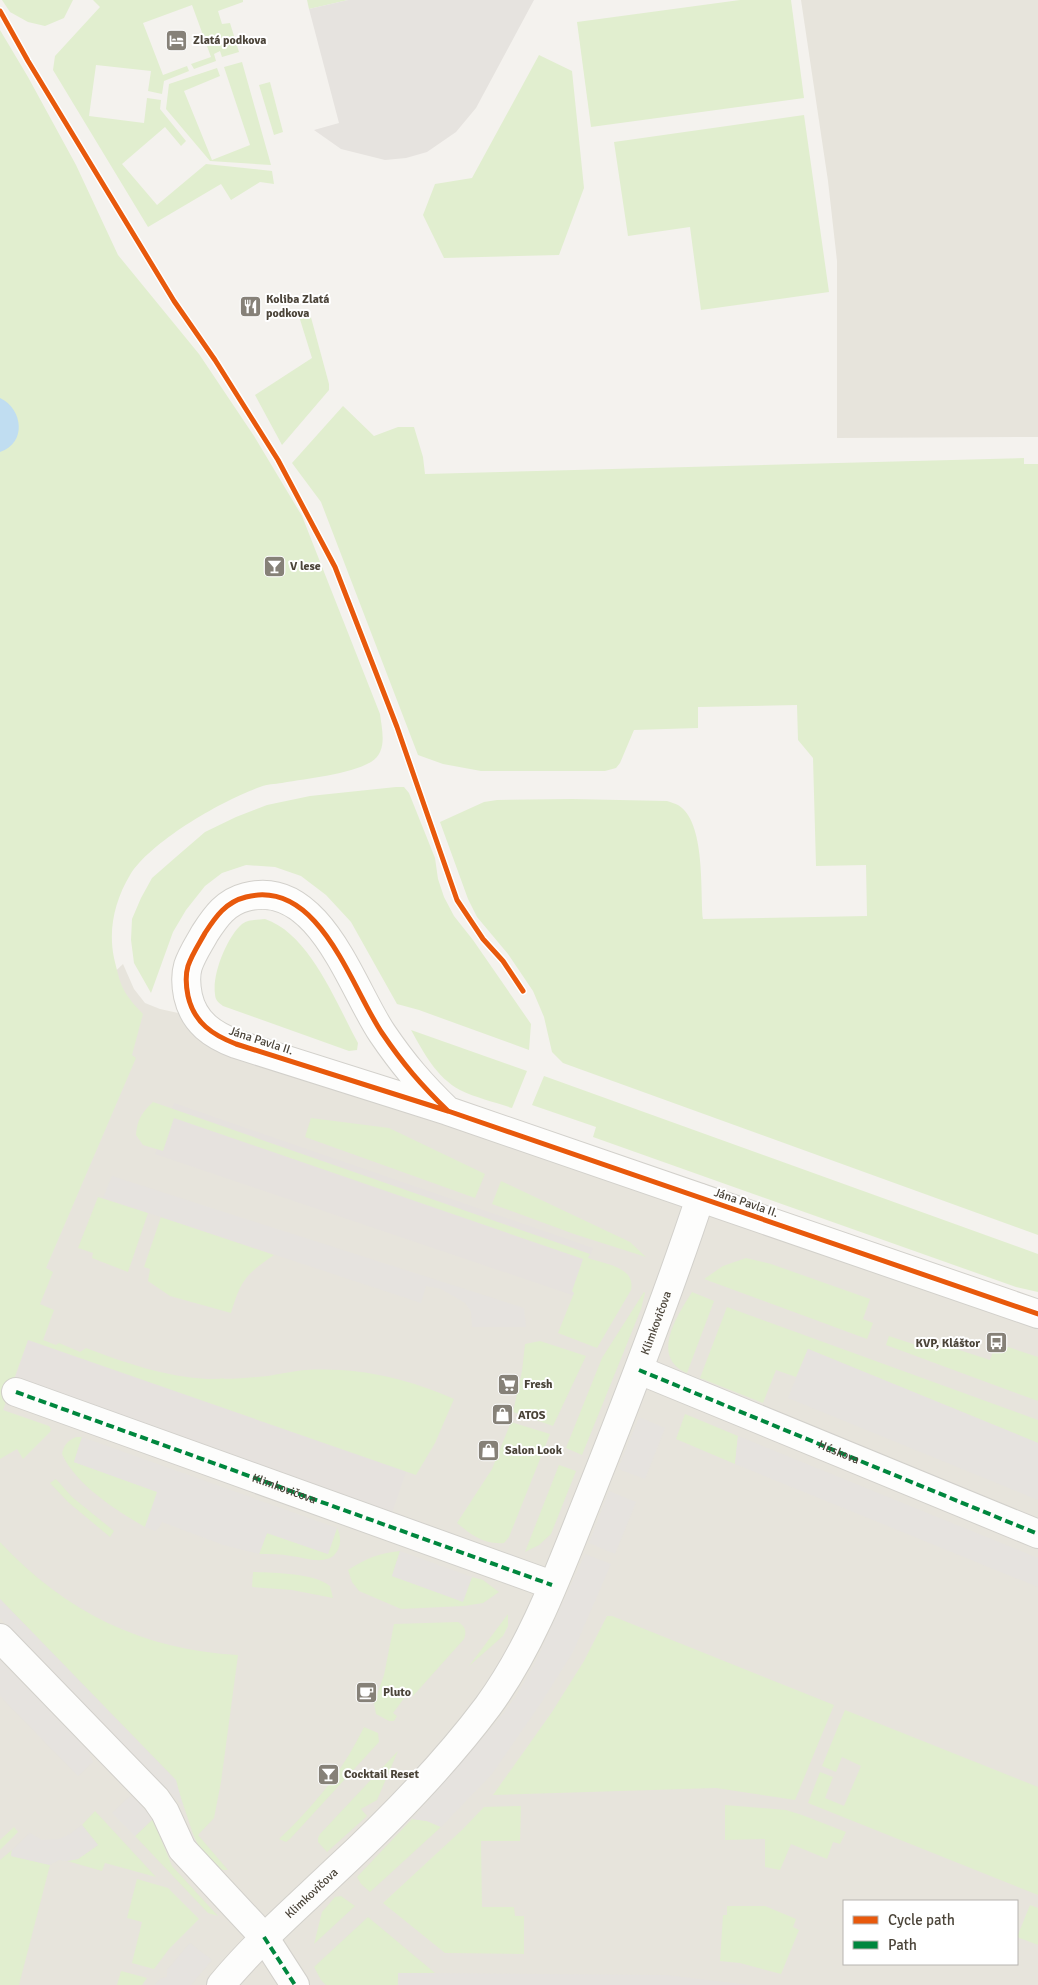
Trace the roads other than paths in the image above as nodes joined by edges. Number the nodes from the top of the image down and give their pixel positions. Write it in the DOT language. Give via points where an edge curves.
graph roads {
  1 [pos="448,1110"];
  2 [pos="700,1198"];
  3 [pos="1038,1314"];
  4 [pos="639,1370"];
  5 [pos="16,1392"];
  6 [pos="1038,1534"];
  7 [pos="552,1585"];
  8 [pos="0,1638"];
  9 [pos="264,1937"];
  10 [pos="221,1985"];
  11 [pos="295,1985"];
  1 -- 1 [label="street, Jána Pavla II." via="406,1067 381,1031 322,927 306,911 288,900 248,896 230,902 216,915 193,953 188,968 186,984 190,1002 202,1024 219,1037 236,1044"];
  1 -- 2 [label="street, Jána Pavla II."];
  2 -- 3 [label="street, Jána Pavla II."];
  2 -- 4 [label="street, Klimkovičova"];
  4 -- 6 [label="street, Húskova"];
  4 -- 7 [label="street, Klimkovičova"];
  5 -- 7 [label="street, Klimkovičova"];
  7 -- 9 [label="street, Klimkovičova" via="512,1671 487,1706 393,1815"];
  8 -- 9 [label="street" via="156,1799 182,1849"];
  9 -- 10 [label="street, Klimkovičova"];
  9 -- 11 [label="street"];
}
